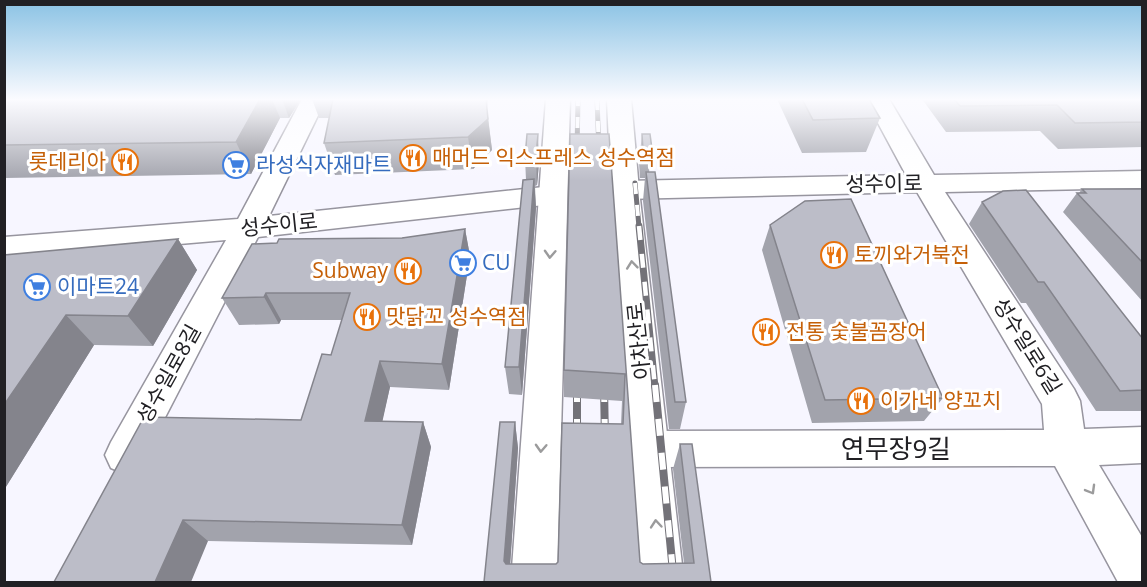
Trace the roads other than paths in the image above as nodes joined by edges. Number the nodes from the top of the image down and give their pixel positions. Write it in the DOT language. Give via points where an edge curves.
graph roads {
  1 [pos="300,126"];
  2 [pos="557,126"];
  3 [pos="621,126"];
  4 [pos="893,126"];
  5 [pos="1143,179"];
  6 [pos="926,183"];
  7 [pos="625,190"];
  8 [pos="553,195"];
  9 [pos="249,228"];
  10 [pos="4,248"];
  11 [pos="1143,445"];
  12 [pos="1066,448"];
  13 [pos="650,449"];
  14 [pos="107,488"];
  15 [pos="1143,580"];
  16 [pos="534,582"];
  17 [pos="661,582"];
  1 -- 9 [label="street, 성수일로8길"];
  2 -- 8 [label="street"];
  3 -- 7 [label="street, 아차산로"];
  4 -- 6 [label="street, 성수일로6길"];
  5 -- 6 [label="street, 성수이로"];
  6 -- 7 [label="street, 성수이로"];
  6 -- 12 [label="street, 성수일로6길" via="1061,400"];
  13 -- 7 [label="street, 아차산로, one-way"];
  8 -- 9 [label="street, 성수이로"];
  8 -- 16 [label="street, one-way"];
  9 -- 10 [label="street, 성수이로"];
  9 -- 14 [label="street, 성수일로8길"];
  11 -- 12 [label="street, 연무장9길"];
  12 -- 13 [label="street, 연무장9길"];
  12 -- 15 [label="street, 성수일로6길, one-way"];
  17 -- 13 [label="street, 아차산로, one-way"];
}
